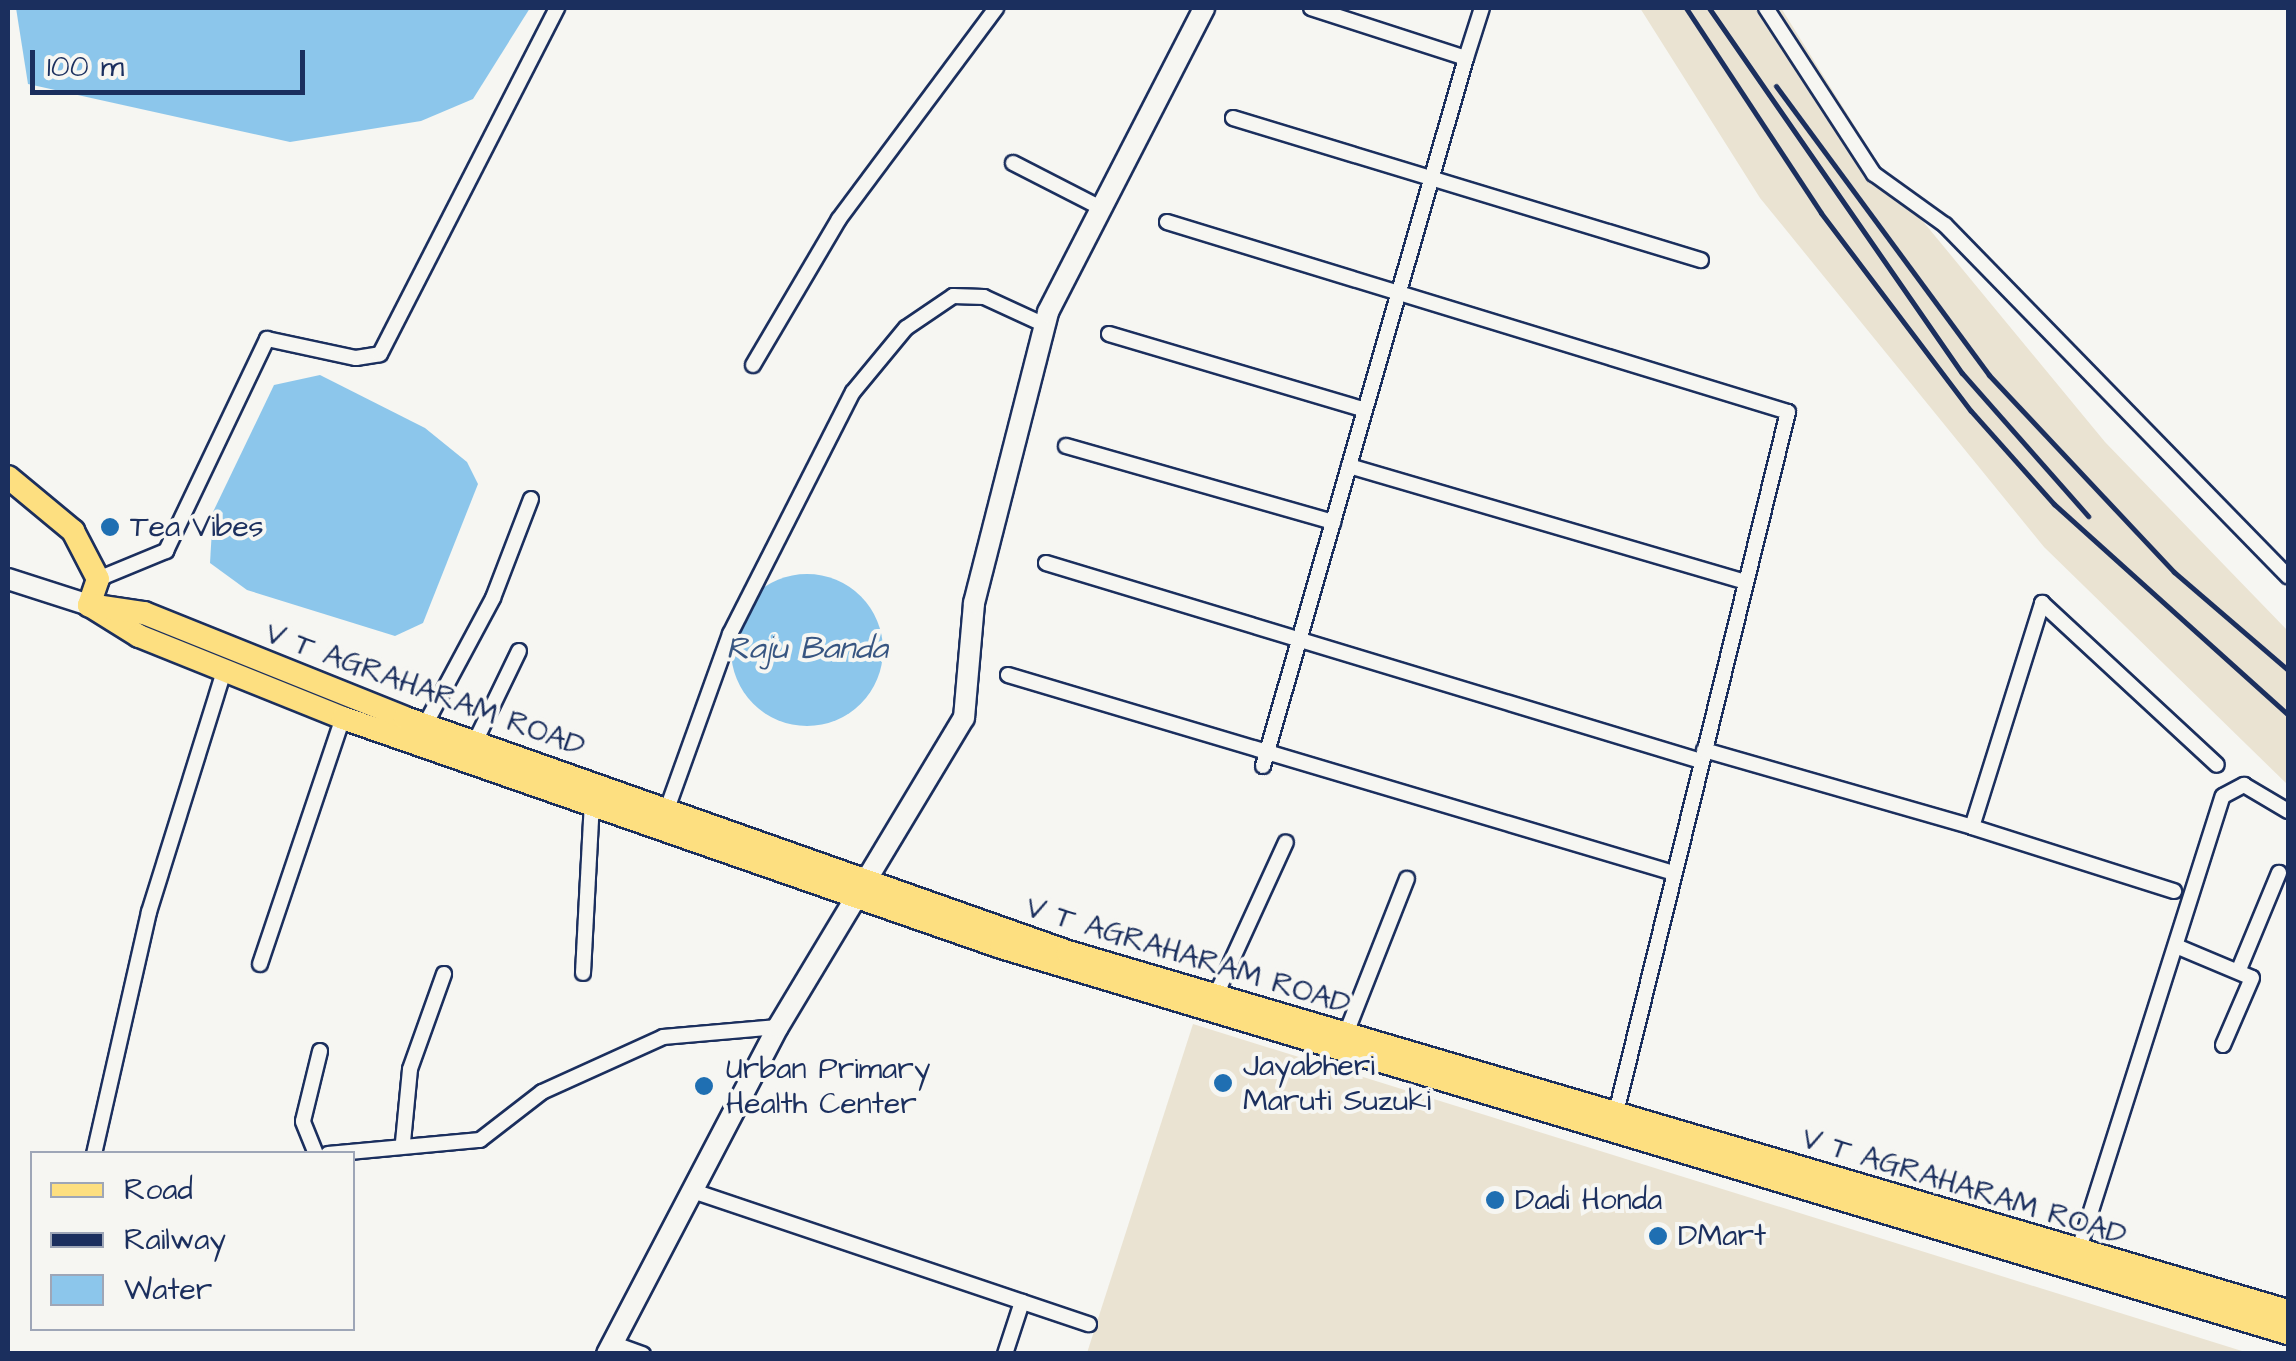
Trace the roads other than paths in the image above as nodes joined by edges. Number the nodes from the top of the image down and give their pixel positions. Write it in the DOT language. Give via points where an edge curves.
graph roads {
  1 [pos="557,8"];
  2 [pos="996,8"];
  3 [pos="1204,8"];
  4 [pos="1311,8"];
  5 [pos="1482,8"];
  6 [pos="1766,8"];
  7 [pos="1466,58"];
  8 [pos="1233,118"];
  9 [pos="1013,162"];
  10 [pos="1431,178"];
  11 [pos="1100,207"];
  12 [pos="1167,222"];
  13 [pos="1701,260"];
  14 [pos="1400,289"];
  15 [pos="1045,325"];
  16 [pos="1110,334"];
  17 [pos="753,364"];
  18 [pos="1365,410"];
  19 [pos="1066,446"];
  20 [pos="1349,466"];
  21 [pos="8,478"];
  22 [pos="531,499"];
  23 [pos="1333,522"];
  24 [pos="1046,564"];
  25 [pos="2288,576"];
  26 [pos="8,579"];
  27 [pos="98,579"];
  28 [pos="1746,582"];
  29 [pos="89,605"];
  30 [pos="1300,638"];
  31 [pos="519,651"];
  32 [pos="224,671"];
  33 [pos="1008,675"];
  34 [pos="344,718"];
  35 [pos="425,725"];
  36 [pos="475,742"];
  37 [pos="1702,756"];
  38 [pos="1265,759"];
  39 [pos="2217,764"];
  40 [pos="592,803"];
  41 [pos="667,809"];
  42 [pos="2288,811"];
  43 [pos="1972,827"];
  44 [pos="1286,842"];
  45 [pos="1674,873"];
  46 [pos="2279,873"];
  47 [pos="1406,879"];
  48 [pos="866,890"];
  49 [pos="2174,891"];
  50 [pos="2176,946"];
  51 [pos="260,964"];
  52 [pos="2240,967"];
  53 [pos="582,972"];
  54 [pos="444,974"];
  55 [pos="1214,997"];
  56 [pos="778,1027"];
  57 [pos="1345,1036"];
  58 [pos="2223,1045"];
  59 [pos="320,1051"];
  60 [pos="1613,1123"];
  61 [pos="403,1142"];
  62 [pos="95,1151"];
  63 [pos="315,1151"];
  64 [pos="347,1151"];
  65 [pos="690,1190"];
  66 [pos="2078,1252"];
  67 [pos="1022,1302"];
  68 [pos="2213,1302"];
  69 [pos="2288,1311"];
  70 [pos="1089,1324"];
  71 [pos="2288,1333"];
  72 [pos="610,1348"];
  73 [pos="642,1354"];
  74 [pos="1005,1354"];
  1 -- 27 [label="street" via="380,354 356,358 267,339 166,551"];
  2 -- 17 [label="street" via="839,219"];
  3 -- 11 [label="street"];
  4 -- 7 [label="street"];
  5 -- 7 [label="street"];
  6 -- 25 [label="street" via="1874,174 1944,225"];
  7 -- 10 [label="street"];
  8 -- 10 [label="street"];
  9 -- 11 [label="street"];
  10 -- 13 [label="street"];
  10 -- 14 [label="street"];
  11 -- 15 [label="street"];
  12 -- 14 [label="street"];
  14 -- 18 [label="street"];
  14 -- 28 [label="street" via="1788,412"];
  15 -- 41 [label="street" via="984,298 952,296 906,328 853,392 730,634"];
  15 -- 48 [label="street" via="974,603 964,718"];
  16 -- 18 [label="street"];
  18 -- 20 [label="street"];
  19 -- 23 [label="street"];
  20 -- 23 [label="street"];
  20 -- 28 [label="street"];
  21 -- 27 [label="main road" via="73,531"];
  22 -- 35 [label="street" via="492,598"];
  23 -- 30 [label="street"];
  24 -- 30 [label="street"];
  26 -- 29 [label="street"];
  27 -- 29 [label="main road"];
  28 -- 37 [label="street"];
  29 -- 32 [label="main road"];
  29 -- 35 [label="main road, V T AGRAHARAM ROAD" via="144,613"];
  30 -- 37 [label="street"];
  30 -- 38 [label="street"];
  31 -- 36 [label="street"];
  32 -- 34 [label="main road"];
  32 -- 62 [label="street" via="149,912"];
  33 -- 38 [label="street"];
  34 -- 40 [label="main road"];
  34 -- 51 [label="street"];
  35 -- 36 [label="main road, V T AGRAHARAM ROAD"];
  36 -- 41 [label="main road, V T AGRAHARAM ROAD"];
  37 -- 43 [label="street"];
  37 -- 45 [label="street"];
  38 -- 45 [label="street"];
  39 -- 43 [label="street" via="2042,603"];
  40 -- 48 [label="main road"];
  40 -- 53 [label="street"];
  41 -- 48 [label="main road, V T AGRAHARAM ROAD"];
  42 -- 50 [label="street" via="2244,785 2228,790"];
  43 -- 49 [label="street"];
  44 -- 55 [label="street"];
  45 -- 60 [label="street"];
  46 -- 52 [label="street"];
  47 -- 57 [label="street"];
  48 -- 55 [label="main road, V T AGRAHARAM ROAD"];
  48 -- 56 [label="street"];
  48 -- 60 [label="main road, V T AGRAHARAM ROAD"];
  50 -- 52 [label="street"];
  50 -- 66 [label="street"];
  52 -- 58 [label="street" via="2253,984"];
  54 -- 61 [label="street" via="410,1069"];
  55 -- 57 [label="main road, V T AGRAHARAM ROAD"];
  56 -- 61 [label="street" via="682,1031 565,1080 480,1140"];
  56 -- 65 [label="street"];
  57 -- 60 [label="main road, V T AGRAHARAM ROAD"];
  59 -- 63 [label="street" via="303,1120"];
  60 -- 66 [label="main road, V T AGRAHARAM ROAD"];
  60 -- 68 [label="main road, V T AGRAHARAM ROAD"];
  61 -- 64 [label="street"];
  65 -- 67 [label="street"];
  65 -- 72 [label="street"];
  66 -- 68 [label="main road, V T AGRAHARAM ROAD"];
  67 -- 70 [label="street"];
  67 -- 74 [label="street"];
  68 -- 69 [label="main road, V T AGRAHARAM ROAD"];
  68 -- 71 [label="main road, V T AGRAHARAM ROAD"];
  72 -- 73 [label="street"];
}
